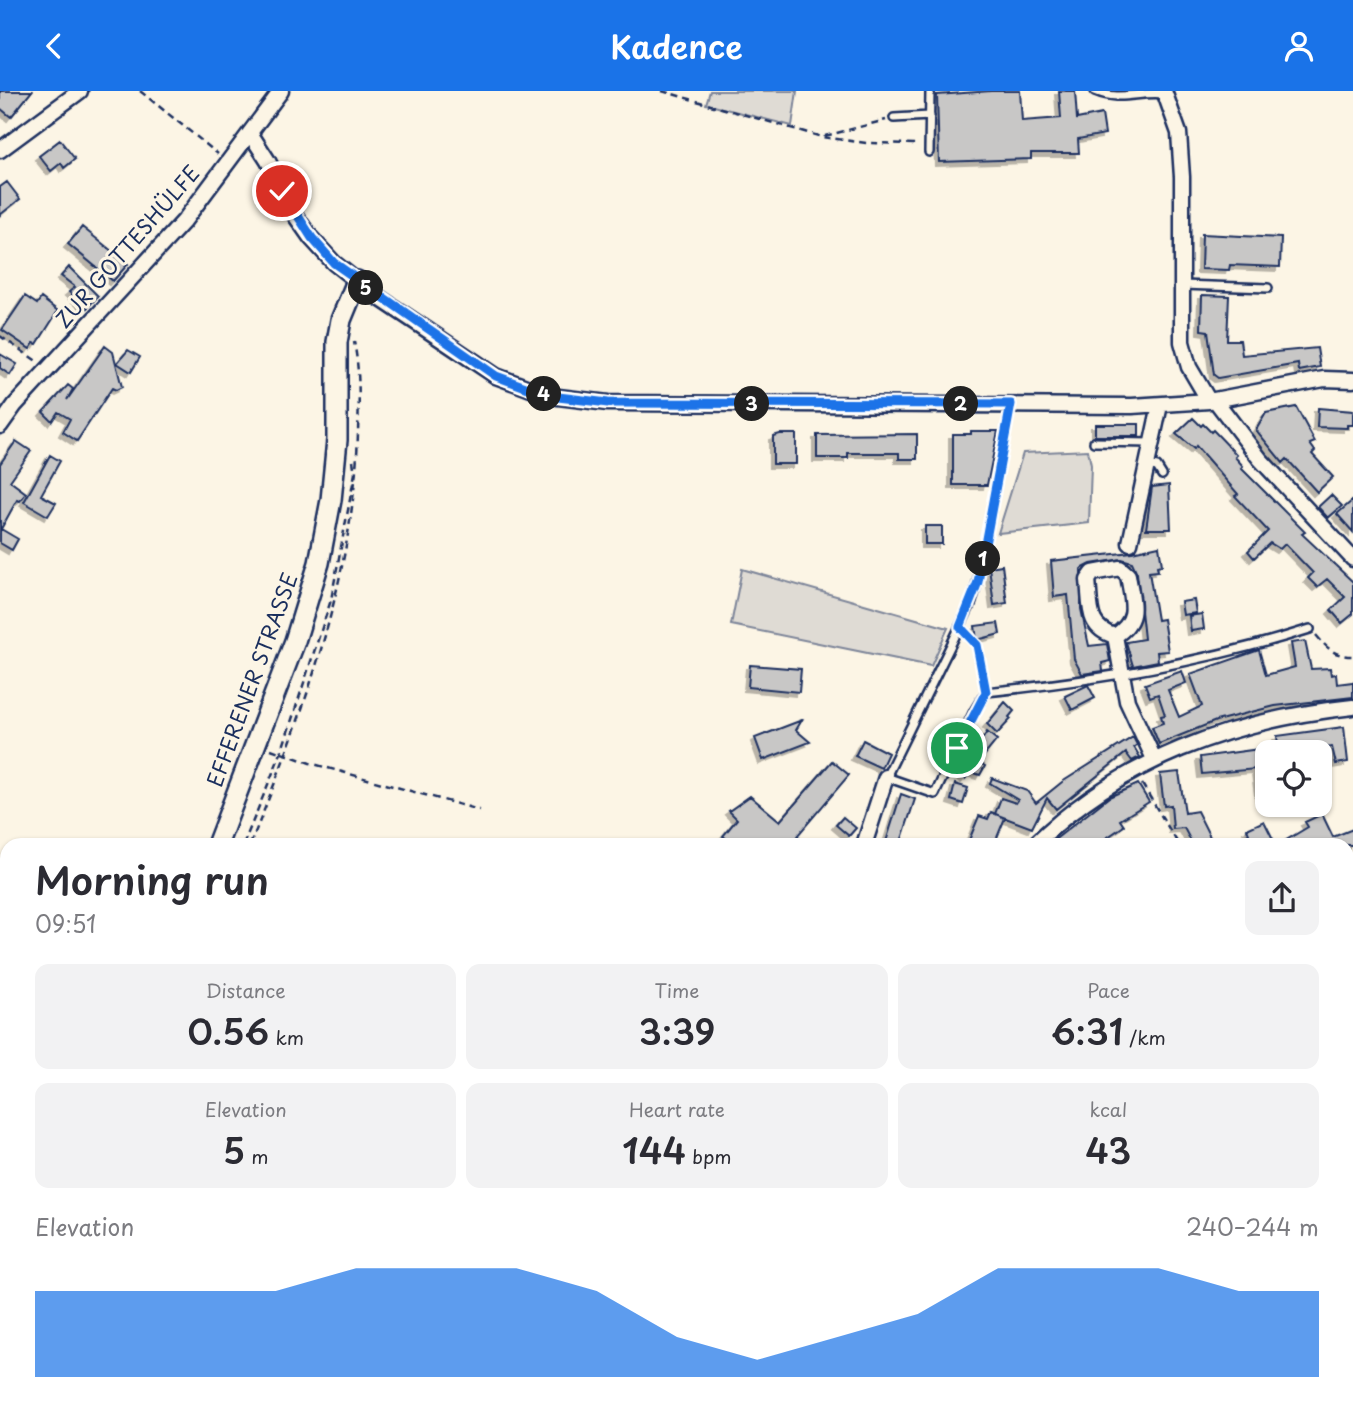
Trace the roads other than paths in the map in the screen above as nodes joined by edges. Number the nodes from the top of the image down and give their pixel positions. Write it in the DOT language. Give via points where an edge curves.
graph roads {
  1 [pos="80,91"];
  2 [pos="281,91"];
  3 [pos="930,91"];
  4 [pos="1095,91"];
  5 [pos="1165,92"];
  6 [pos="930,116"];
  7 [pos="894,118"];
  8 [pos="250,133"];
  9 [pos="929,148"];
  10 [pos="0,150"];
  11 [pos="357,281"];
  12 [pos="1182,285"];
  13 [pos="1268,288"];
  14 [pos="1353,380"];
  15 [pos="1212,400"];
  16 [pos="1160,405"];
  17 [pos="0,426"];
  18 [pos="1094,442"];
  19 [pos="1151,443"];
  20 [pos="1147,465"];
  21 [pos="1162,475"];
  22 [pos="1130,543"];
  23 [pos="1353,559"];
  24 [pos="983,560"];
  25 [pos="1310,629"];
  26 [pos="1115,636"];
  27 [pos="1121,672"];
  28 [pos="1353,707"];
  29 [pos="1154,759"];
  30 [pos="886,777"];
  31 [pos="220,838"];
  32 [pos="866,838"];
  33 [pos="1041,838"];
  1 -- 10 [label="street"];
  2 -- 8 [label="street, ZUR GOTTESHÜLFE"];
  3 -- 6 [label="lane"];
  4 -- 5 [label="lane" via="1115,98"];
  5 -- 12 [label="street" via="1178,133 1182,177"];
  6 -- 7 [label="lane"];
  6 -- 9 [label="lane"];
  8 -- 11 [label="street" via="292,211 334,263"];
  8 -- 17 [label="street, ZUR GOTTESHÜLFE" via="157,252"];
  11 -- 16 [label="street" via="496,376 550,396 608,403"];
  11 -- 31 [label="street, EFFERENER STRASSE" via="337,342 337,440 319,563 295,641"];
  12 -- 13 [label="lane"];
  12 -- 15 [label="street" via="1182,342 1189,367"];
  14 -- 15 [label="street" via="1324,379"];
  15 -- 16 [label="street"];
  15 -- 23 [label="street"];
  16 -- 19 [label="street"];
  18 -- 19 [label="lane"];
  19 -- 20 [label="street"];
  20 -- 21 [label="lane" via="1157,467"];
  20 -- 22 [label="street"];
  24 -- 30 [label="lane" via="972,602"];
  25 -- 27 [label="lane" via="1216,655"];
  26 -- 26 [label="street" via="1128,627 1133,612 1128,575 1120,568 1093,573 1088,580 1095,625 1100,632"];
  26 -- 27 [label="street"];
  27 -- 29 [label="street" via="1133,719"];
  27 -- 30 [label="lane" via="986,692 939,791 935,794"];
  28 -- 29 [label="street" via="1254,722"];
  29 -- 33 [label="street" via="1061,818"];
  30 -- 32 [label="street"];
}
